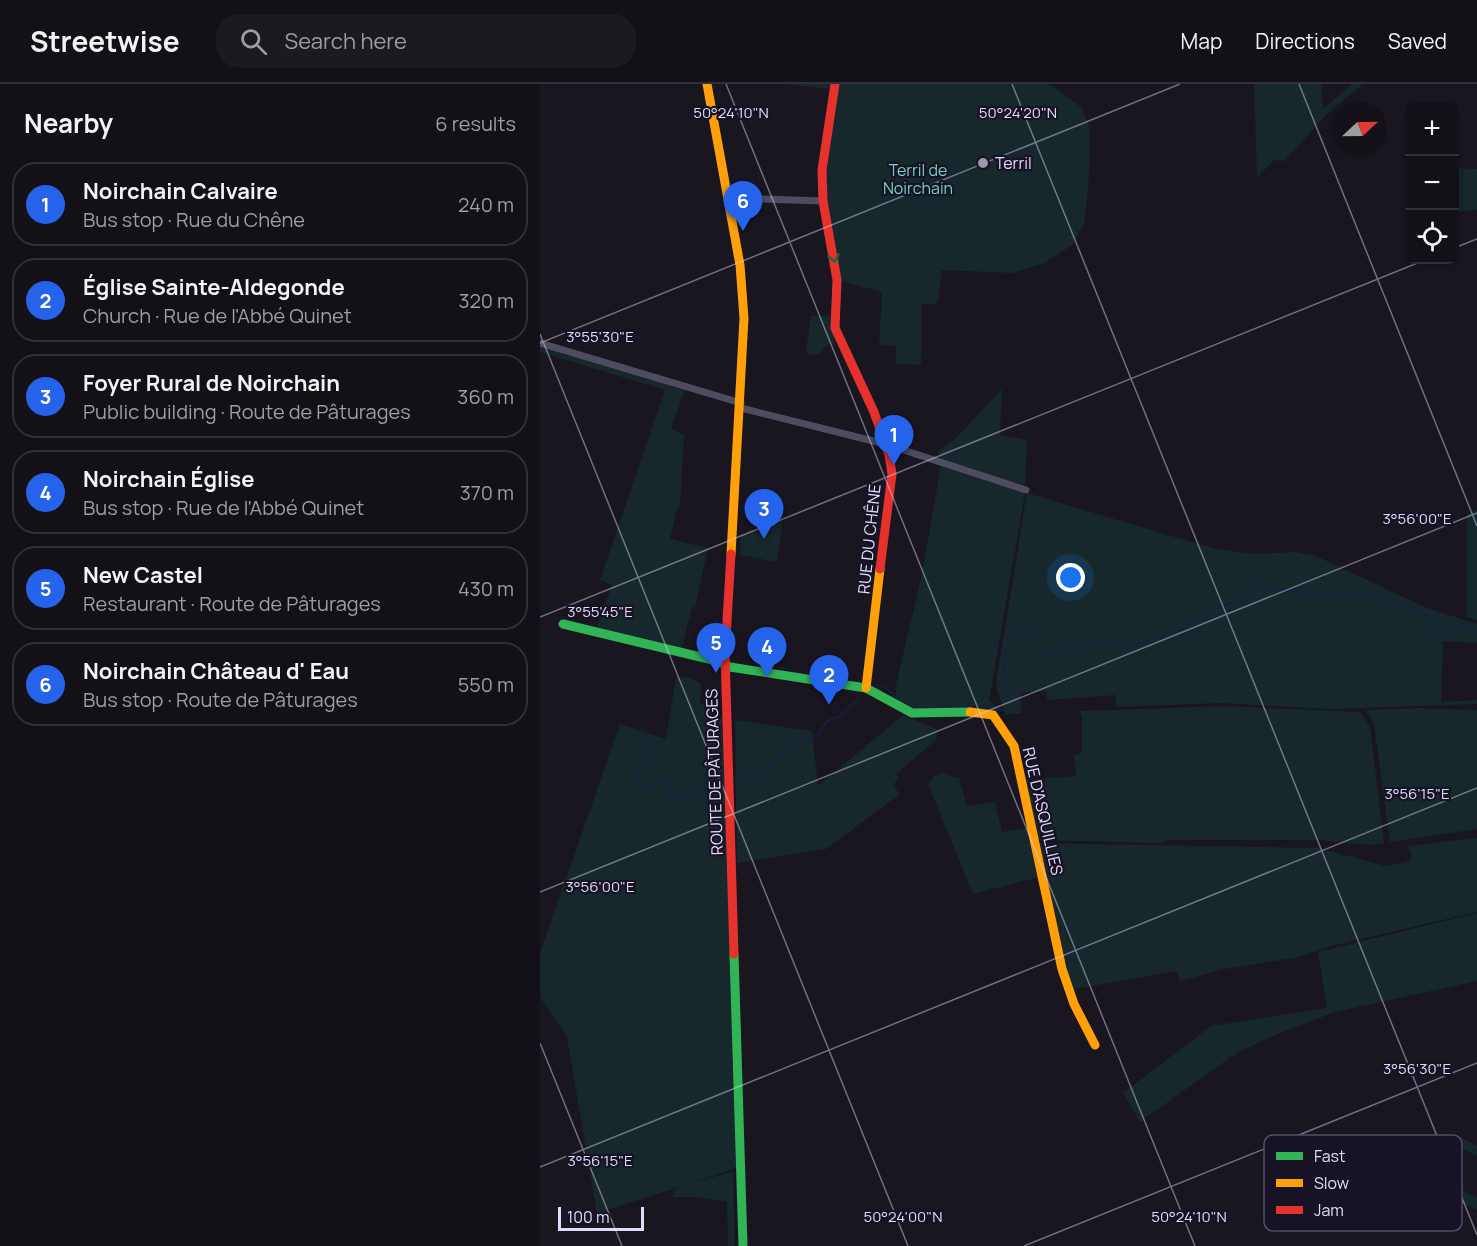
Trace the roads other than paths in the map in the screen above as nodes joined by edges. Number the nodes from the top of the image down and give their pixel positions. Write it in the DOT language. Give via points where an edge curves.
graph roads {
  1 [pos="707,84"];
  2 [pos="835,84"];
  3 [pos="728,198"];
  4 [pos="823,201"];
  5 [pos="540,344"];
  6 [pos="741,406"];
  7 [pos="885,444"];
  8 [pos="1026,489"];
  9 [pos="563,624"];
  10 [pos="726,664"];
  11 [pos="866,688"];
  12 [pos="1095,1045"];
  13 [pos="743,1246"];
  1 -- 3 [label="street, ROUTE DE PÂTURAGES"];
  2 -- 4 [label="street, RUE DU CHÊNE" via="825,136"];
  3 -- 4 [label="street"];
  3 -- 6 [label="street, ROUTE DE PÂTURAGES" via="742,295"];
  4 -- 7 [label="street, RUE DU CHÊNE, one-way" via="837,280 836,332"];
  5 -- 6 [label="street"];
  6 -- 7 [label="street"];
  6 -- 10 [label="street, ROUTE DE PÂTURAGES"];
  7 -- 8 [label="street"];
  7 -- 11 [label="street, RUE DU CHÊNE" via="891,465 890,499"];
  9 -- 10 [label="street, RUE D'ASQUILLIES"];
  10 -- 11 [label="street, RUE D'ASQUILLIES"];
  10 -- 13 [label="street, ROUTE DE PÂTURAGES"];
  11 -- 12 [label="street, RUE D'ASQUILLIES" via="912,713 983,712 993,715 1002,725 1018,761 1066,981"];
}
